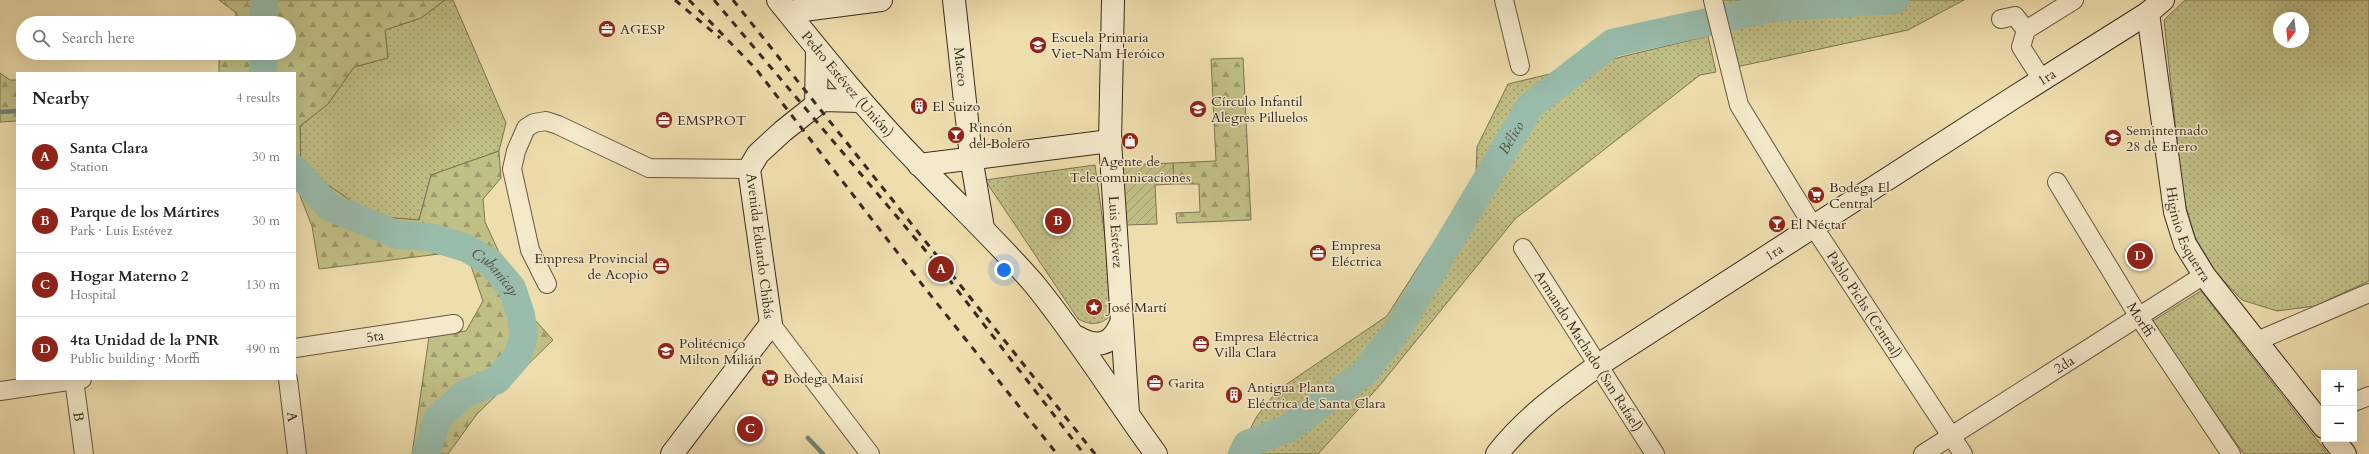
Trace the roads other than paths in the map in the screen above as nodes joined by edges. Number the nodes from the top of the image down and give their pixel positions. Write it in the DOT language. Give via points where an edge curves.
graph roads {
  1 [pos="881,0"];
  2 [pos="954,0"];
  3 [pos="1113,0"];
  4 [pos="1504,0"];
  5 [pos="1713,0"];
  6 [pos="2074,0"];
  7 [pos="2153,4"];
  8 [pos="783,6"];
  9 [pos="2001,19"];
  10 [pos="2026,30"];
  11 [pos="818,51"];
  12 [pos="1520,66"];
  13 [pos="2042,80"];
  14 [pos="860,101"];
  15 [pos="816,104"];
  16 [pos="1110,141"];
  17 [pos="971,157"];
  18 [pos="919,165"];
  19 [pos="749,169"];
  20 [pos="2057,182"];
  21 [pos="1813,226"];
  22 [pos="983,228"];
  23 [pos="1523,248"];
  24 [pos="2204,275"];
  25 [pos="547,284"];
  26 [pos="2369,293"];
  27 [pos="2138,317"];
  28 [pos="454,324"];
  29 [pos="771,324"];
  30 [pos="1120,325"];
  31 [pos="1077,337"];
  32 [pos="2257,341"];
  33 [pos="296,348"];
  34 [pos="1597,366"];
  35 [pos="78,380"];
  36 [pos="288,380"];
  37 [pos="0,391"];
  38 [pos="2369,396"];
  39 [pos="2357,401"];
  40 [pos="1128,416"];
  41 [pos="2321,419"];
  42 [pos="1951,436"];
  43 [pos="2335,442"];
  44 [pos="84,454"];
  45 [pos="297,454"];
  46 [pos="672,454"];
  47 [pos="870,454"];
  48 [pos="1156,454"];
  49 [pos="1497,454"];
  50 [pos="1655,454"];
  51 [pos="1923,454"];
  52 [pos="1962,454"];
  53 [pos="2231,454"];
  54 [pos="2345,454"];
  1 -- 8 [label="main road"];
  2 -- 17 [label="main road, Maceo"];
  3 -- 16 [label="main road, Luis Estévez"];
  4 -- 12 [label="street"];
  5 -- 21 [label="street, Pablo Pichs (Central)" via="1739,105"];
  6 -- 10 [label="street"];
  7 -- 13 [label="main road, 1ra"];
  7 -- 24 [label="main road, Higinio Esquerra" via="2175,212 2185,244"];
  8 -- 11 [label="main road, Pedro Estévez (Unión)"];
  9 -- 10 [label="street" via="2014,16"];
  10 -- 13 [label="street" via="2021,47"];
  11 -- 14 [label="main road, Pedro Estévez (Unión)"];
  11 -- 15 [label="main road"];
  13 -- 21 [label="main road, 1ra"];
  14 -- 15 [label="main road, Avenida Eduardo Chibás" via="822,100"];
  14 -- 18 [label="main road, Pedro Estévez (Unión)"];
  15 -- 19 [label="main road, Avenida Eduardo Chibás" via="758,154"];
  16 -- 17 [label="main road"];
  16 -- 30 [label="main road, Luis Estévez"];
  17 -- 18 [label="main road"];
  17 -- 22 [label="main road, Maceo"];
  18 -- 22 [label="main road, Pedro Estévez (Unión)"];
  19 -- 25 [label="street" via="649,168 558,125 546,121 534,123 526,128 521,136 512,169 530,250"];
  19 -- 29 [label="main road, Avenida Eduardo Chibás"];
  20 -- 27 [label="street, Morffi"];
  21 -- 34 [label="main road, 1ra"];
  21 -- 42 [label="street, Pablo Pichs (Central)"];
  22 -- 31 [label="main road, Pedro Estévez (Unión)" via="1034,284"];
  23 -- 34 [label="street, Armando Machado (San Rafael)"];
  24 -- 27 [label="street, 2da"];
  24 -- 32 [label="main road, Higinio Esquerra"];
  26 -- 32 [label="street"];
  27 -- 42 [label="street, 2da"];
  27 -- 53 [label="street, Morffi"];
  28 -- 33 [label="street, 5ta"];
  29 -- 46 [label="main road, Avenida Eduardo Chibás"];
  29 -- 47 [label="street"];
  30 -- 31 [label="main road" via="1114,337 1104,343 1091,344"];
  30 -- 40 [label="main road, Luis Estévez"];
  31 -- 40 [label="main road, Pedro Estévez (Unión)"];
  32 -- 41 [label="main road, Higinio Esquerra"];
  34 -- 49 [label="main road, 1ra" via="1538,409 1513,433"];
  34 -- 50 [label="street, Armando Machado (San Rafael)"];
  35 -- 37 [label="street"];
  35 -- 44 [label="street, B"];
  36 -- 45 [label="street, A"];
  38 -- 39 [label="street"];
  40 -- 48 [label="main road"];
  42 -- 51 [label="street, 2da"];
  42 -- 52 [label="street, Pablo Pichs (Central)"];
  43 -- 54 [label="main road"];
}
